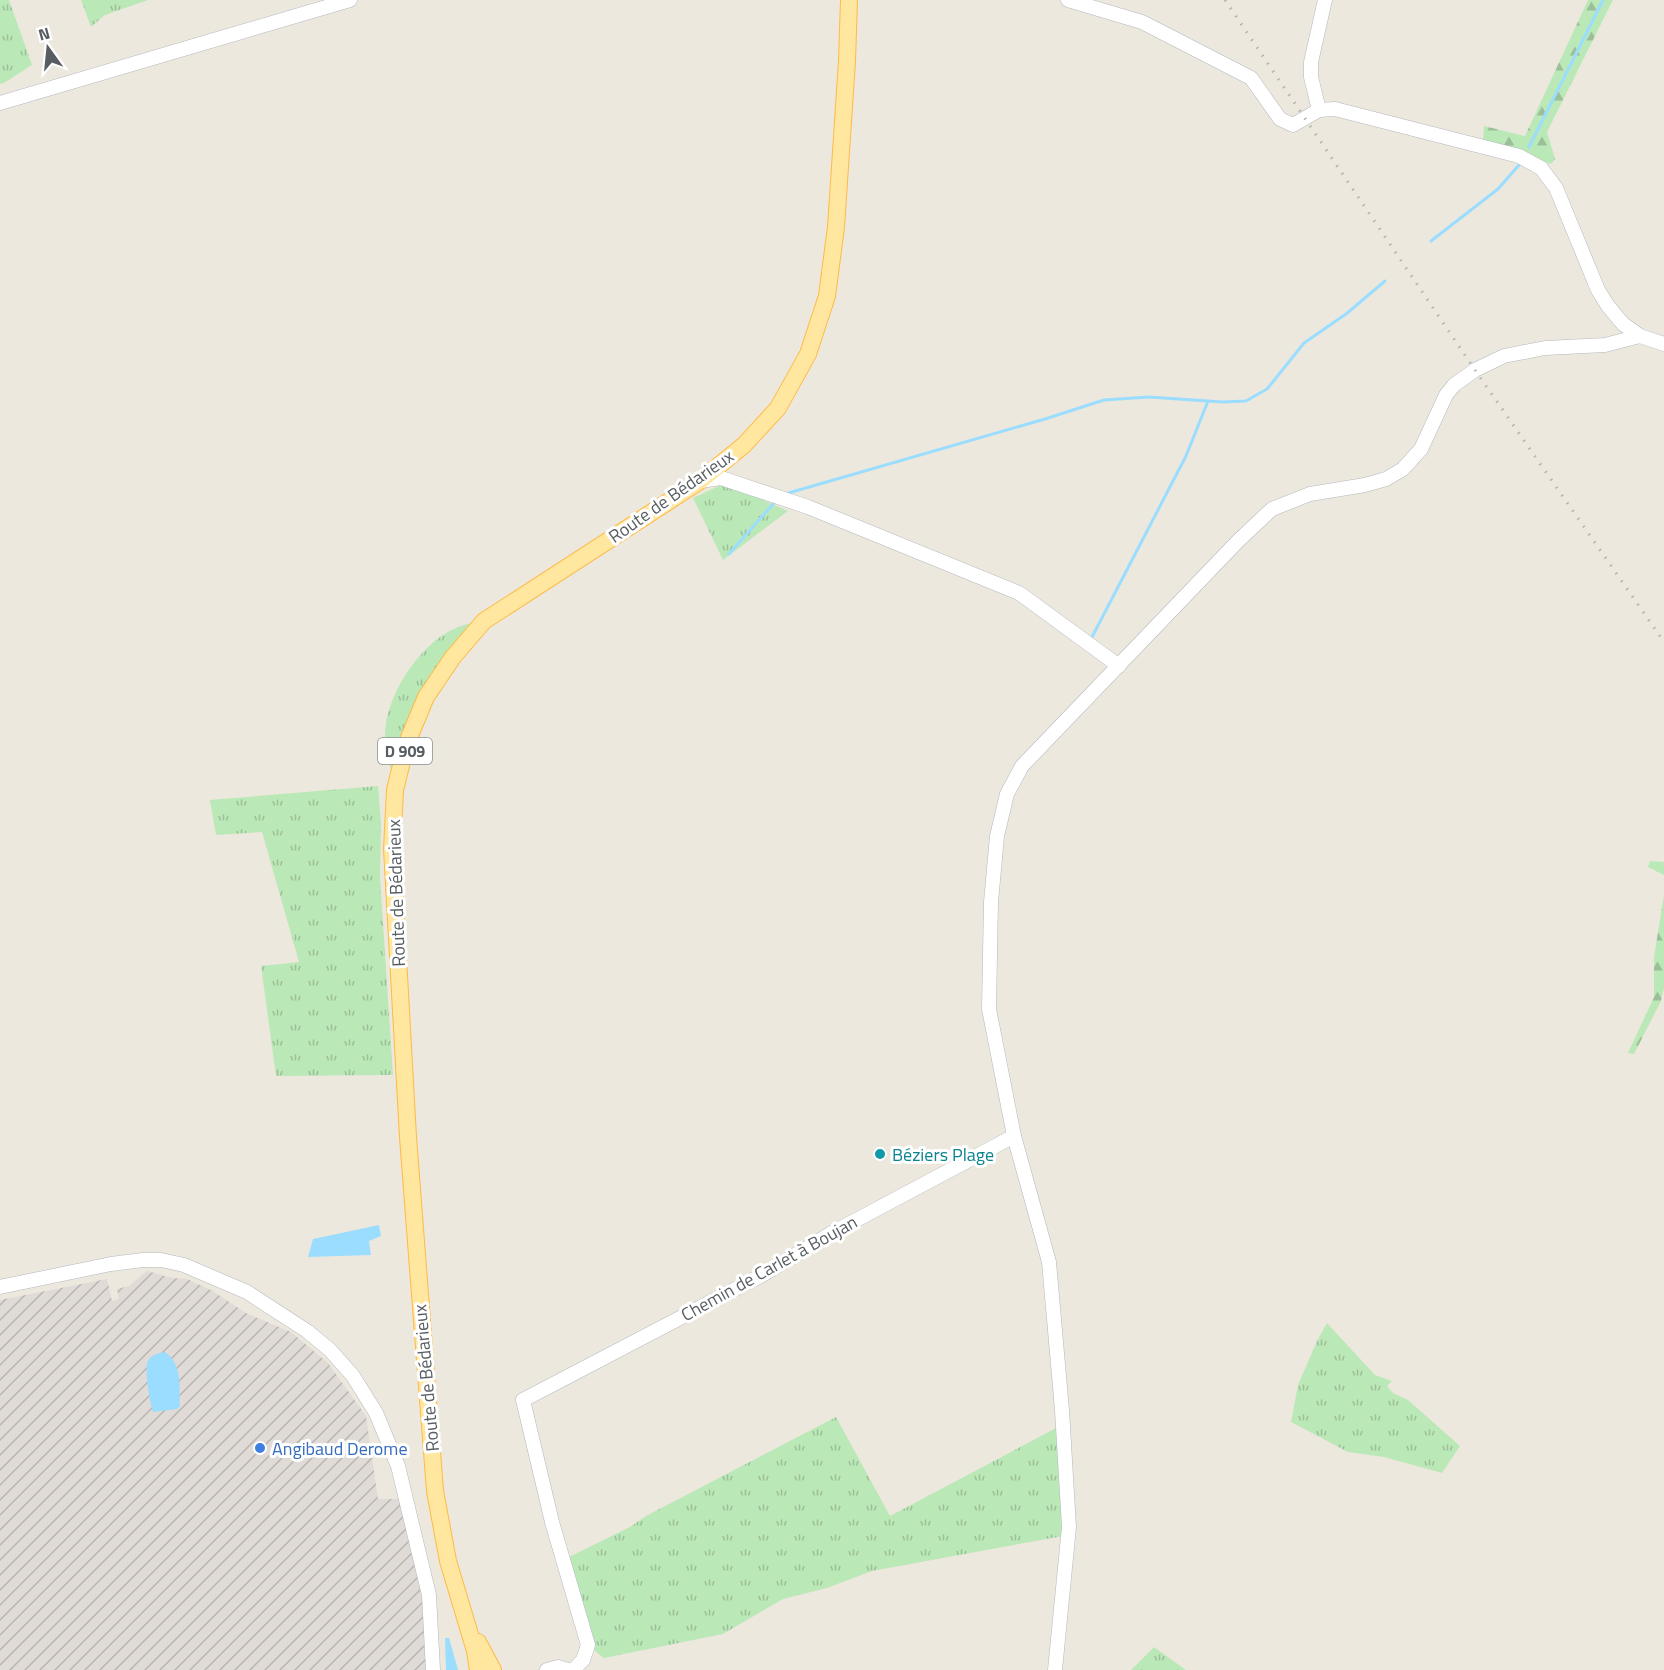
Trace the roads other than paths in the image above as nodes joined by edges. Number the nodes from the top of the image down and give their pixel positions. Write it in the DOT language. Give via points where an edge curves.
graph roads {
  1 [pos="350,0"];
  2 [pos="849,0"];
  3 [pos="854,0"];
  4 [pos="1068,0"];
  5 [pos="1325,0"];
  6 [pos="847,61"];
  7 [pos="0,103"];
  8 [pos="1320,110"];
  9 [pos="1640,336"];
  10 [pos="1664,344"];
  11 [pos="700,480"];
  12 [pos="1119,666"];
  13 [pos="1014,1136"];
  14 [pos="0,1287"];
  15 [pos="466,1620"];
  16 [pos="433,1670"];
  17 [pos="478,1670"];
  18 [pos="493,1670"];
  19 [pos="547,1670"];
  20 [pos="568,1670"];
  21 [pos="573,1670"];
  22 [pos="1056,1670"];
  1 -- 7 [label="street"];
  2 -- 6 [label="main road, Route de Bédarieux / D 909"];
  3 -- 6 [label="main road, Route de Bédarieux / D 909"];
  4 -- 8 [label="street" via="1142,22 1251,78 1280,119 1293,125"];
  5 -- 8 [label="street" via="1311,62"];
  6 -- 11 [label="main road, Route de Bédarieux / D 909" via="836,227 827,296 808,354 778,408 744,445"];
  8 -- 9 [label="street" via="1335,109 1519,156 1541,168 1556,188 1598,290 1623,324"];
  9 -- 10 [label="street"];
  9 -- 12 [label="street" via="1605,345 1545,348 1504,356 1475,370 1446,395 1421,449 1403,469 1365,485 1310,494 1272,509"];
  11 -- 12 [label="street" via="721,478 798,503 1019,593"];
  11 -- 15 [label="main road, Route de Bédarieux / D 909" via="484,621 426,697 406,745 395,790 392,849 408,1137 435,1491 448,1561"];
  12 -- 13 [label="street" via="1022,766 1008,794 997,836 989,1009"];
  13 -- 21 [label="street, Chemin de Carlet à Boujan" via="830,1233 764,1274 523,1400 552,1522 588,1645 583,1660"];
  13 -- 22 [label="street" via="1049,1262 1062,1408 1069,1527"];
  14 -- 16 [label="street" via="123,1262 161,1260 247,1292 330,1350 353,1376 376,1413 398,1466 429,1595"];
  15 -- 17 [label="main road, Route de Bédarieux / D 909"];
  15 -- 18 [label="main road, Route de Bédarieux / D 909"];
  19 -- 20 [label="street"];
}
